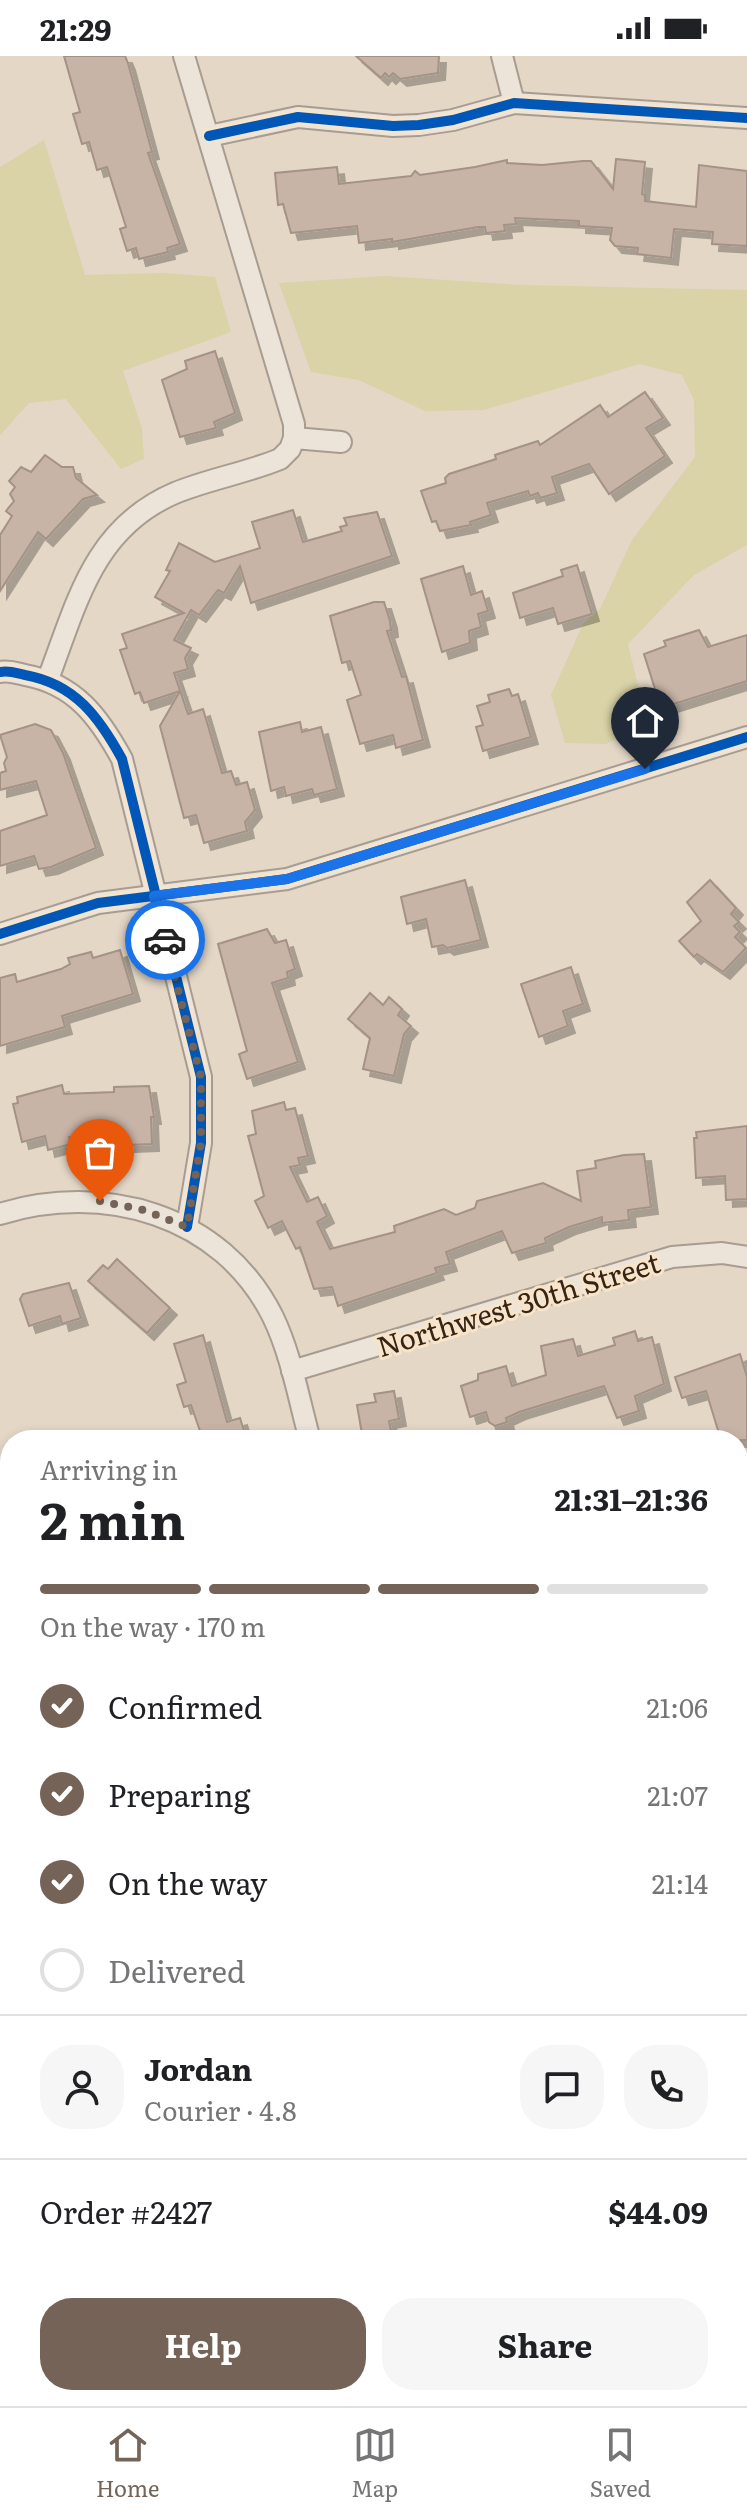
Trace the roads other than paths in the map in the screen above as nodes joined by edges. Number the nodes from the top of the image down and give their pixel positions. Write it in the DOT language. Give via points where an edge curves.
graph roads {
  1 [pos="184,56"];
  2 [pos="502,56"];
  3 [pos="514,103"];
  4 [pos="747,118"];
  5 [pos="209,136"];
  6 [pos="294,438"];
  7 [pos="341,442"];
  8 [pos="0,672"];
  9 [pos="48,679"];
  10 [pos="747,737"];
  11 [pos="154,896"];
  12 [pos="0,934"];
  13 [pos="0,1214"];
  14 [pos="187,1227"];
  15 [pos="747,1257"];
  16 [pos="292,1371"];
  17 [pos="307,1430"];
  1 -- 5 [label="street"];
  2 -- 3 [label="street"];
  3 -- 4 [label="street"];
  3 -- 5 [label="street" via="419,125 298,117"];
  5 -- 6 [label="street"];
  6 -- 7 [label="street"];
  6 -- 9 [label="street" via="280,459 177,492 148,507 106,543 92,565"];
  8 -- 9 [label="street"];
  9 -- 11 [label="street" via="83,701 122,759"];
  10 -- 11 [label="street" via="287,879"];
  11 -- 12 [label="street" via="98,903"];
  11 -- 14 [label="street" via="201,1077 201,1143"];
  13 -- 14 [label="street" via="39,1202 100,1201"];
  14 -- 16 [label="street" via="236,1265 273,1316"];
  15 -- 16 [label="street, Northwest 30th Street" via="672,1257"];
  16 -- 17 [label="street"];
}
